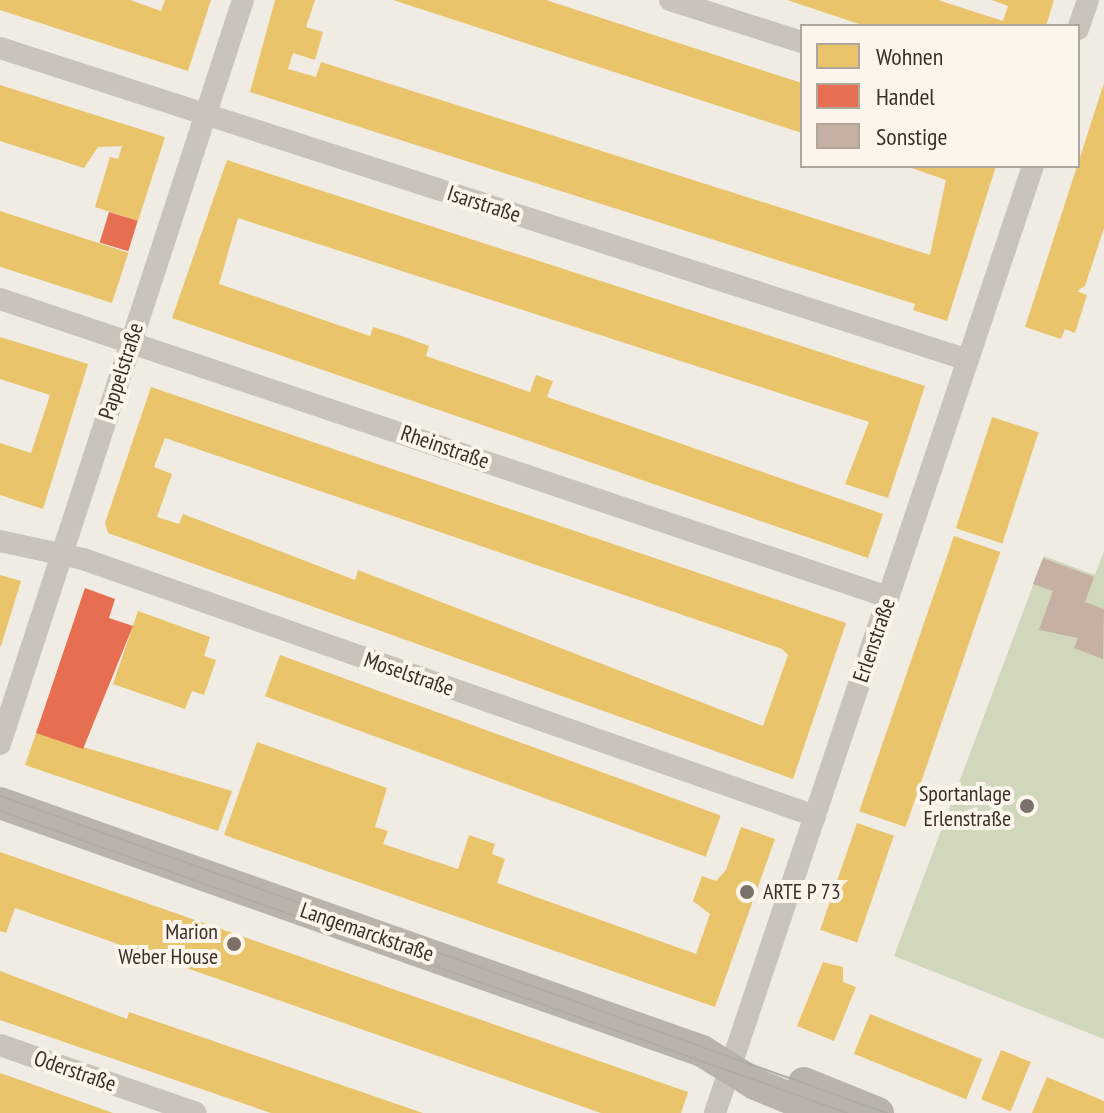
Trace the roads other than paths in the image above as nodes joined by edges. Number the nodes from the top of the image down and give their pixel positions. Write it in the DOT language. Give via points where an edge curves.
graph roads {
  1 [pos="243,0"];
  2 [pos="670,0"];
  3 [pos="1088,0"];
  4 [pos="1080,24"];
  5 [pos="800,41"];
  6 [pos="0,48"];
  7 [pos="205,115"];
  8 [pos="1032,168"];
  9 [pos="0,299"];
  10 [pos="131,340"];
  11 [pos="968,360"];
  12 [pos="0,541"];
  13 [pos="59,555"];
  14 [pos="888,597"];
  15 [pos="0,744"];
  16 [pos="0,803"];
  17 [pos="815,816"];
  18 [pos="0,1045"];
  19 [pos="732,1064"];
  20 [pos="196,1113"];
  21 [pos="715,1113"];
  22 [pos="826,1113"];
  23 [pos="878,1113"];
  1 -- 7 [label="street, Pappelstraße"];
  2 -- 5 [label="street"];
  3 -- 4 [label="street"];
  6 -- 7 [label="street, Isarstraße"];
  7 -- 10 [label="street, Pappelstraße"];
  7 -- 11 [label="street, Isarstraße"];
  8 -- 11 [label="street, Erlenstraße"];
  9 -- 10 [label="street, Rheinstraße"];
  10 -- 13 [label="street, Pappelstraße"];
  10 -- 14 [label="street, Rheinstraße"];
  11 -- 14 [label="street, Erlenstraße"];
  12 -- 13 [label="street, Moselstraße"];
  13 -- 15 [label="street, Pappelstraße"];
  13 -- 17 [label="street, Moselstraße"];
  14 -- 17 [label="street, Erlenstraße"];
  16 -- 19 [label="main road, Langemarckstraße"];
  17 -- 19 [label="street, Erlenstraße"];
  18 -- 20 [label="street, Oderstraße"];
  19 -- 21 [label="street, Erlenstraße"];
  19 -- 22 [label="main road, Langemarckstraße" via="755,1084"];
  19 -- 23 [label="main road, Langemarckstraße" via="762,1067"];
}
